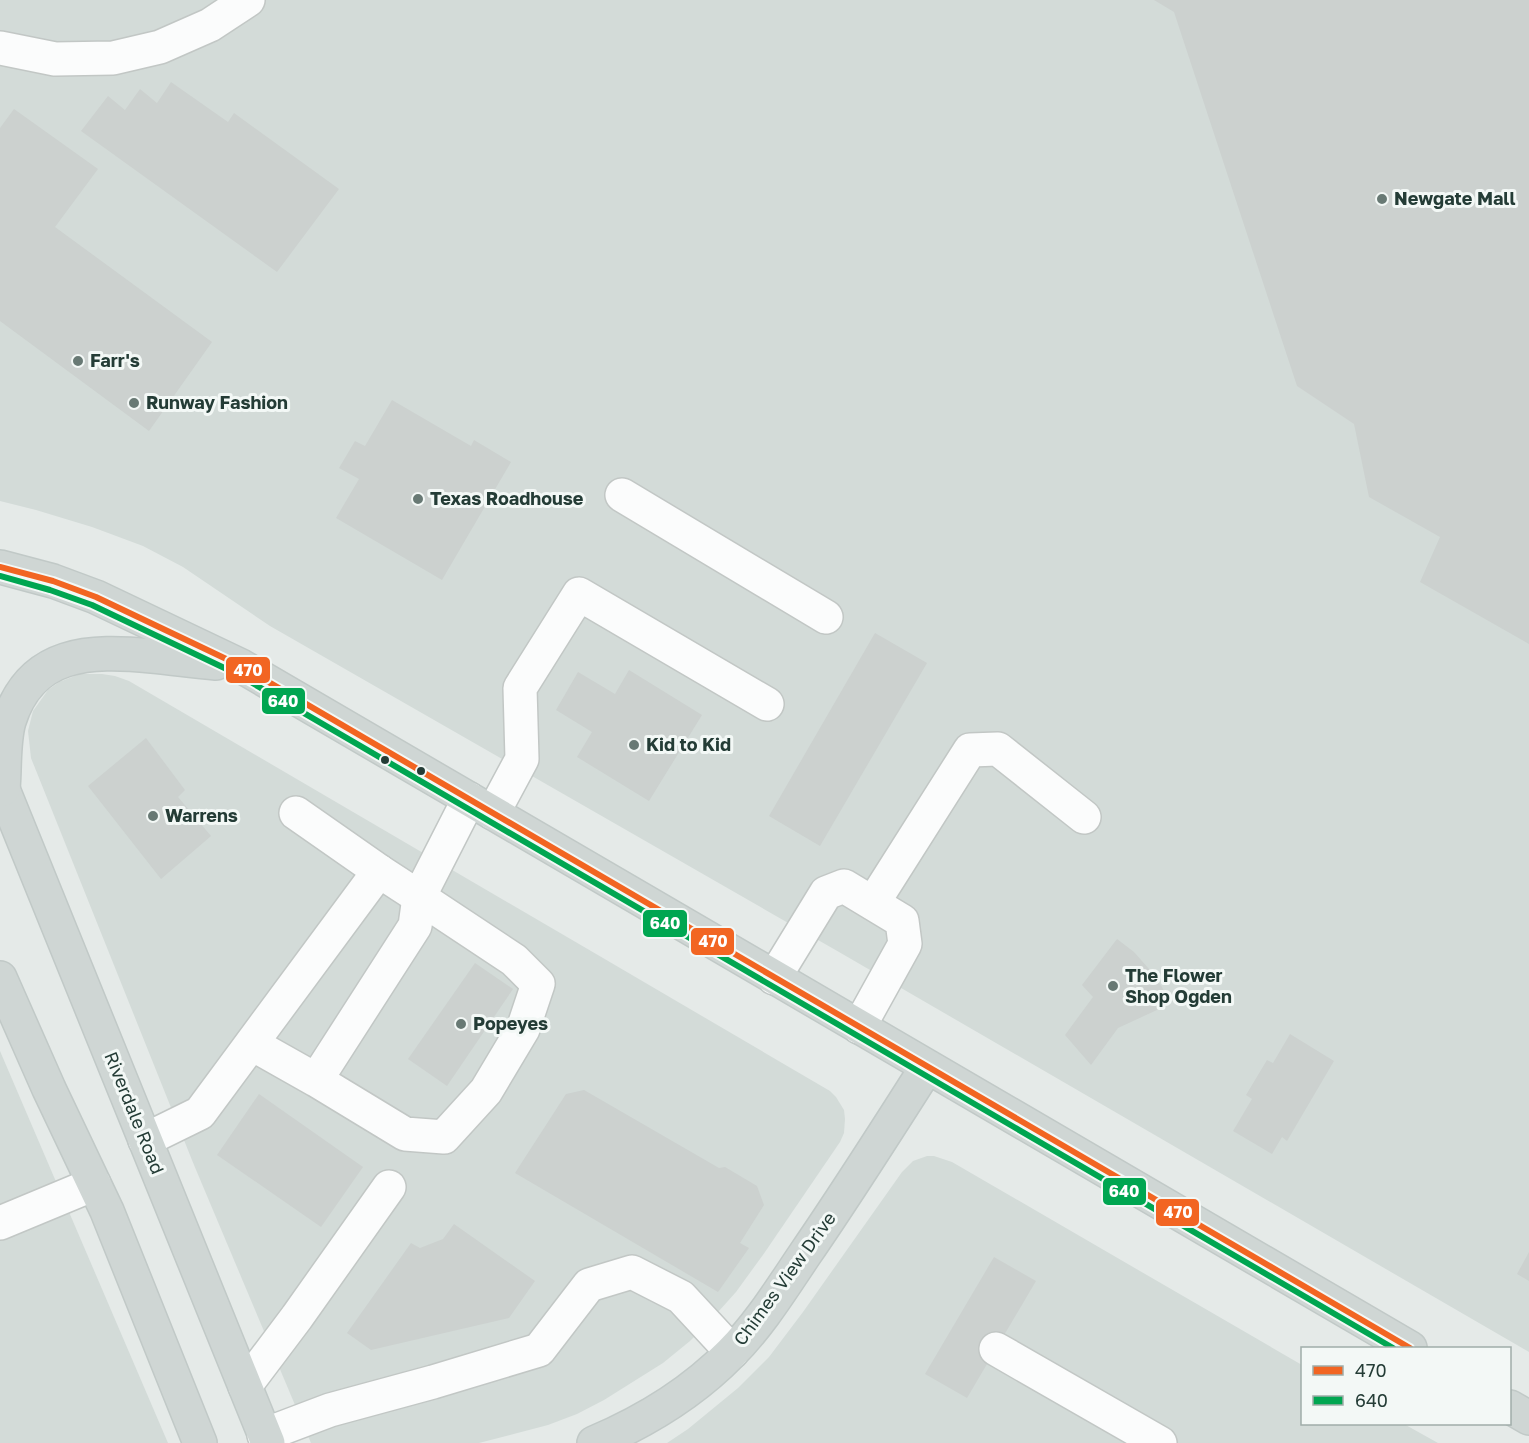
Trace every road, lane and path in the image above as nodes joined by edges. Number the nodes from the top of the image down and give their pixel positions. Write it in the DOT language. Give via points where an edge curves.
graph roads {
  1 [pos="248,0"];
  2 [pos="0,48"];
  3 [pos="622,495"];
  4 [pos="0,567"];
  5 [pos="826,617"];
  6 [pos="239,665"];
  7 [pos="767,704"];
  8 [pos="1,786"];
  9 [pos="481,806"];
  10 [pos="296,813"];
  11 [pos="1084,817"];
  12 [pos="379,871"];
  13 [pos="419,897"];
  14 [pos="873,903"];
  15 [pos="0,978"];
  16 [pos="774,978"];
  17 [pos="859,1027"];
  18 [pos="252,1044"];
  19 [pos="927,1066"];
  20 [pos="316,1080"];
  21 [pos="145,1140"];
  22 [pos="94,1184"];
  23 [pos="389,1186"];
  24 [pos="0,1223"];
  25 [pos="1408,1347"];
  26 [pos="996,1349"];
  27 [pos="732,1352"];
  28 [pos="245,1386"];
  29 [pos="1511,1408"];
  30 [pos="1529,1418"];
  31 [pos="266,1439"];
  32 [pos="200,1443"];
  33 [pos="594,1443"];
  34 [pos="1160,1443"];
  1 -- 2 [label="lane" via="210,25 160,47 113,58 55,59"];
  3 -- 5 [label="lane"];
  4 -- 6 [label="main road" via="96,597"];
  6 -- 8 [label="main road" via="122,653 80,655 48,667 22,691 14,706 8,724"];
  6 -- 9 [label="main road"];
  7 -- 9 [label="lane" via="579,594 520,688 522,759"];
  8 -- 21 [label="main road, Riverdale Road"];
  9 -- 13 [label="lane"];
  9 -- 16 [label="main road"];
  10 -- 12 [label="lane"];
  11 -- 14 [label="lane" via="999,749 970,750"];
  12 -- 13 [label="lane"];
  12 -- 18 [label="lane"];
  13 -- 20 [label="lane" via="415,926"];
  13 -- 20 [label="lane" via="514,960 538,984 523,1029 486,1091 444,1137 405,1134"];
  14 -- 16 [label="lane" via="844,886 826,893"];
  14 -- 17 [label="lane" via="902,921 905,944"];
  15 -- 22 [label="main road"];
  16 -- 17 [label="main road"];
  17 -- 19 [label="main road"];
  18 -- 20 [label="lane"];
  18 -- 21 [label="lane" via="200,1113"];
  19 -- 25 [label="main road"];
  19 -- 27 [label="main road, Chimes View Drive" via="756,1326"];
  21 -- 28 [label="main road, Riverdale Road"];
  22 -- 24 [label="lane"];
  22 -- 32 [label="main road"];
  23 -- 28 [label="lane"];
  26 -- 34 [label="lane"];
  27 -- 31 [label="lane" via="681,1297 632,1272 589,1286 539,1350 330,1410"];
  27 -- 33 [label="main road, Chimes View Drive" via="667,1406"];
  28 -- 31 [label="main road, Riverdale Road"];
  29 -- 30 [label="main road"];
}
